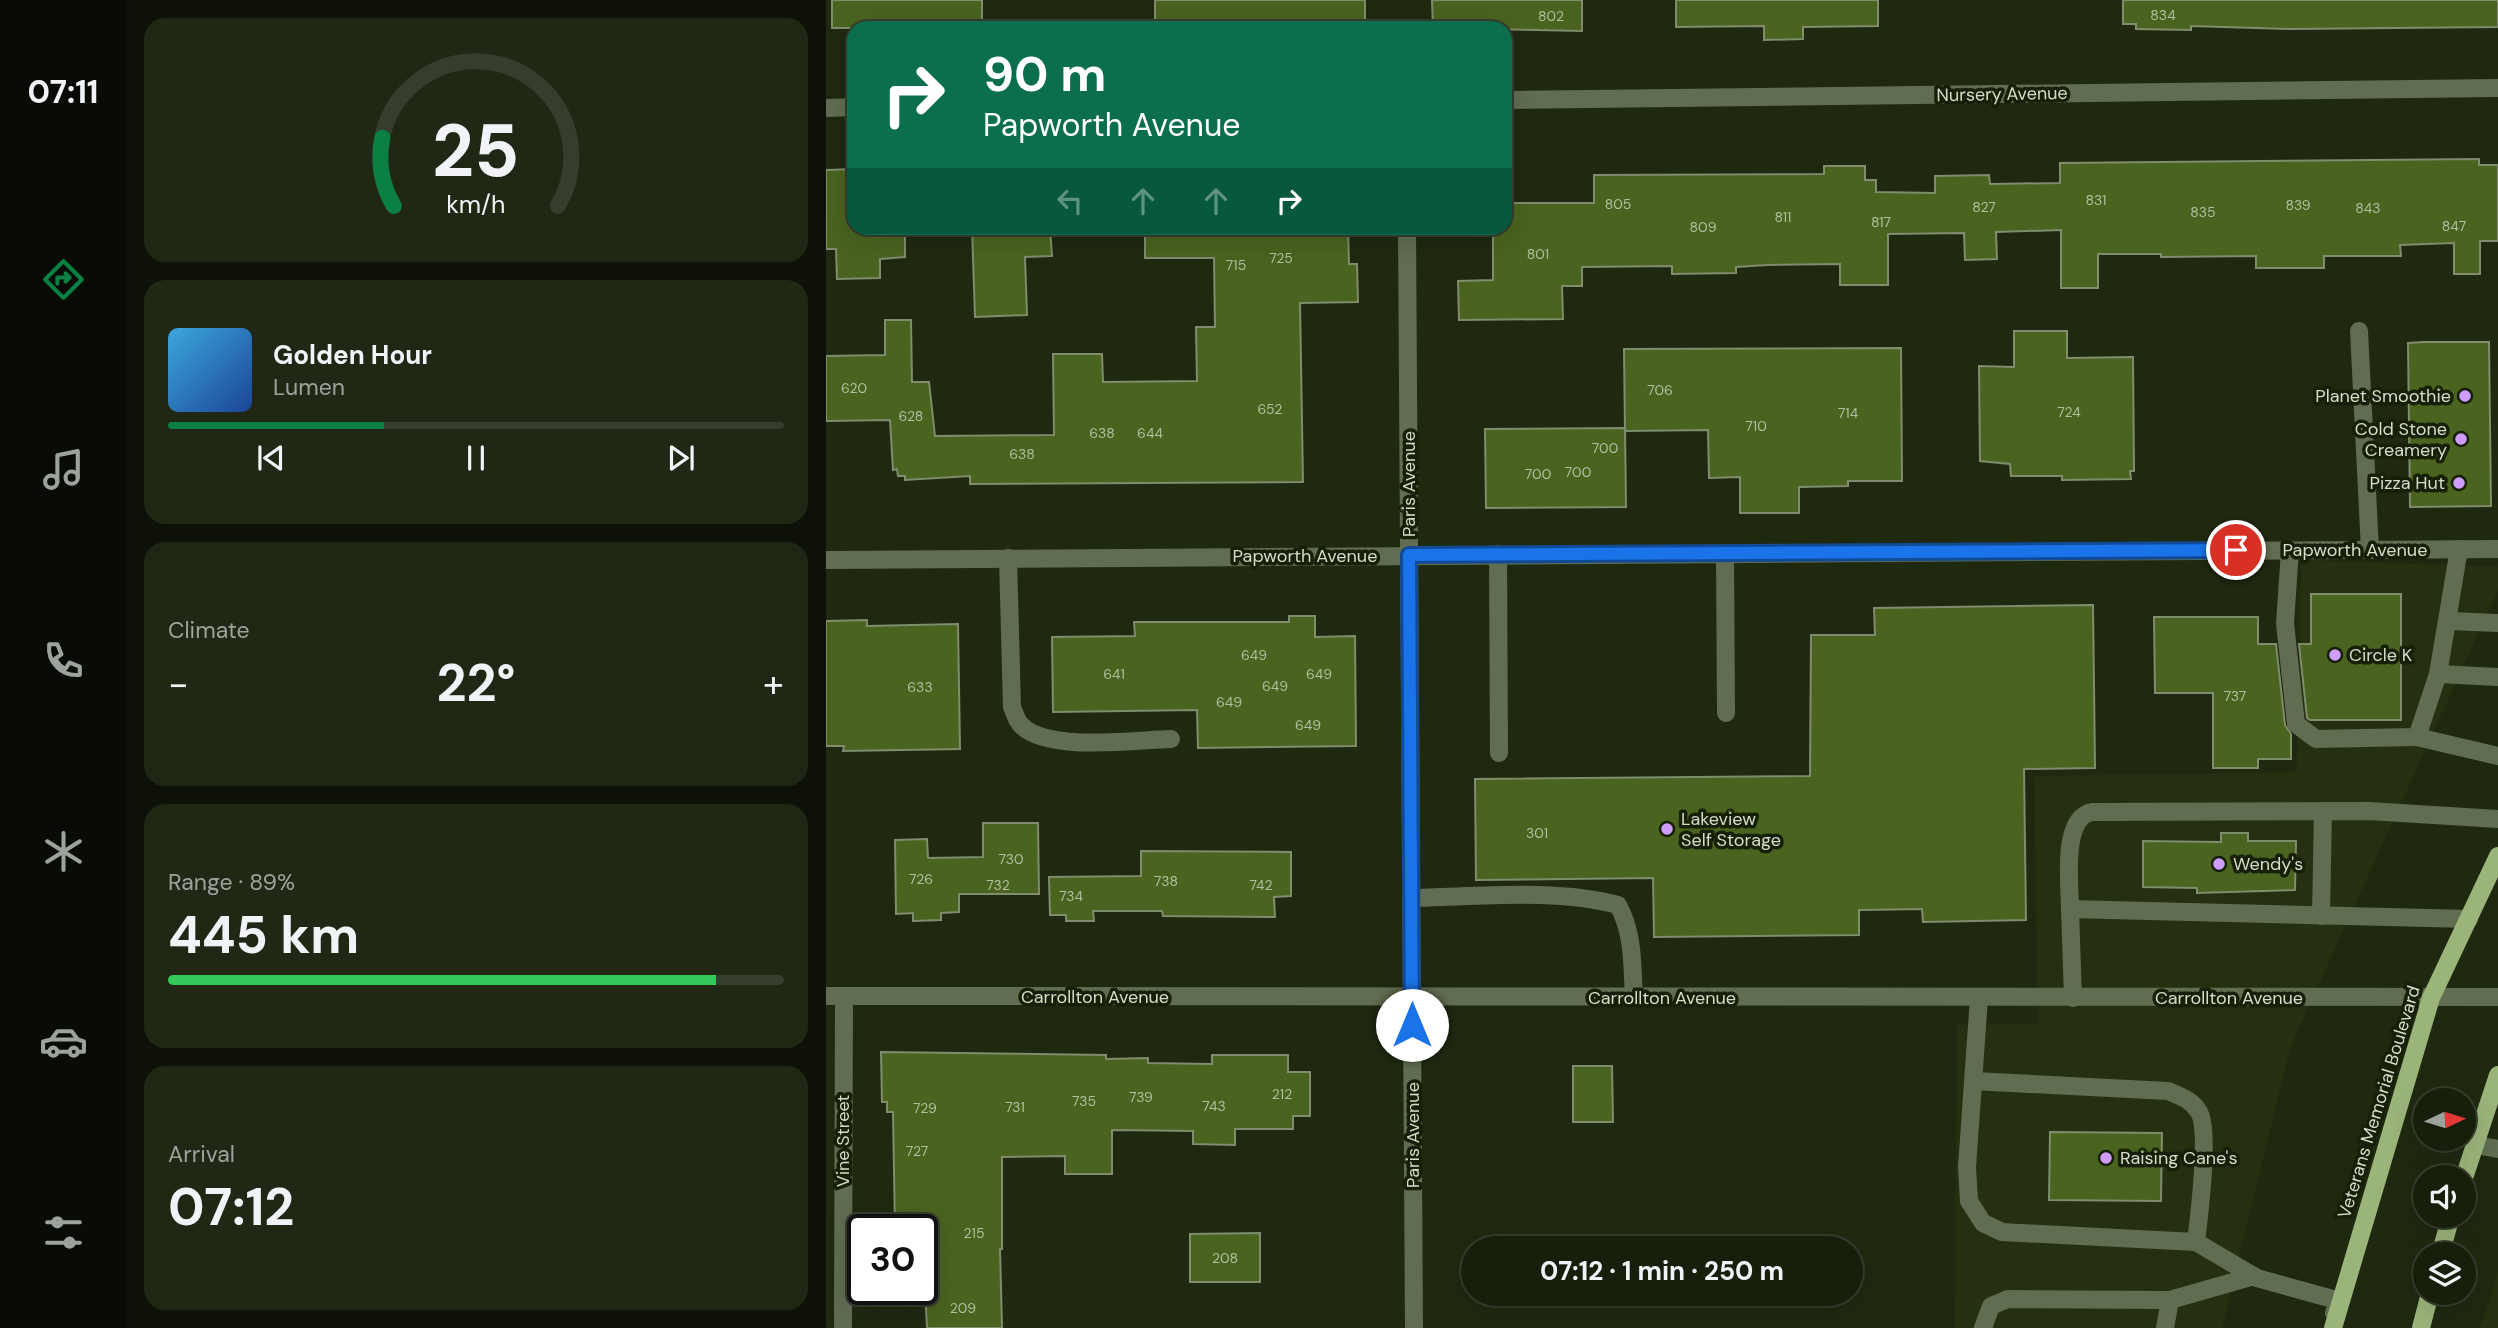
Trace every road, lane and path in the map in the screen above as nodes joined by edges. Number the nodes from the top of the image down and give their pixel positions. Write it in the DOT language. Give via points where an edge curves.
graph roads {
  1 [pos="2498,88"];
  2 [pos="1512,100"];
  3 [pos="847,107"];
  4 [pos="826,108"];
  5 [pos="1407,235"];
  6 [pos="2359,331"];
  7 [pos="2459,549"];
  8 [pos="2498,549"];
  9 [pos="2290,550"];
  10 [pos="2370,550"];
  11 [pos="1725,553"];
  12 [pos="1498,554"];
  13 [pos="1409,555"];
  14 [pos="1008,558"];
  15 [pos="826,559"];
  16 [pos="2449,621"];
  17 [pos="2498,623"];
  18 [pos="2438,674"];
  19 [pos="2498,677"];
  20 [pos="1726,713"];
  21 [pos="2417,737"];
  22 [pos="1171,739"];
  23 [pos="1499,753"];
  24 [pos="2498,756"];
  25 [pos="2322,811"];
  26 [pos="2498,819"];
  27 [pos="2498,856"];
  28 [pos="1411,898"];
  29 [pos="2070,909"];
  30 [pos="2321,916"];
  31 [pos="2469,919"];
  32 [pos="835,996"];
  33 [pos="2498,997"];
  34 [pos="1412,998"];
  35 [pos="1634,998"];
  36 [pos="1979,998"];
  37 [pos="2073,998"];
  38 [pos="2431,998"];
  39 [pos="2498,1075"];
  40 [pos="1973,1080"];
  41 [pos="2476,1142"];
  42 [pos="2476,1145"];
  43 [pos="2498,1149"];
  44 [pos="2196,1242"];
  45 [pos="2254,1276"];
  46 [pos="2170,1300"];
  47 [pos="2340,1301"];
  48 [pos="2427,1305"];
  49 [pos="843,1328"];
  50 [pos="1413,1328"];
  51 [pos="1983,1328"];
  52 [pos="2165,1328"];
  53 [pos="2325,1328"];
  54 [pos="2333,1328"];
  55 [pos="2421,1328"];
  1 -- 2 [label="street, Nursery Avenue"];
  3 -- 4 [label="street"];
  5 -- 13 [label="street, Paris Avenue"];
  6 -- 10 [label="street"];
  7 -- 8 [label="street, Papworth Avenue"];
  7 -- 10 [label="street, Papworth Avenue"];
  7 -- 16 [label="street"];
  9 -- 10 [label="street, Papworth Avenue"];
  9 -- 11 [label="street, Papworth Avenue"];
  9 -- 21 [label="street" via="2286,624 2296,724 2316,739"];
  11 -- 12 [label="street, Papworth Avenue"];
  11 -- 20 [label="street"];
  12 -- 13 [label="street, Papworth Avenue"];
  12 -- 23 [label="street"];
  13 -- 14 [label="street, Papworth Avenue"];
  13 -- 28 [label="street, Paris Avenue"];
  14 -- 15 [label="street, Papworth Avenue"];
  14 -- 22 [label="street" via="1012,706 1022,726 1036,736 1060,741"];
  16 -- 17 [label="street"];
  16 -- 18 [label="street"];
  18 -- 19 [label="street"];
  18 -- 21 [label="street"];
  21 -- 24 [label="street"];
  25 -- 26 [label="street"];
  25 -- 29 [label="street" via="2084,813 2076,820 2071,836"];
  25 -- 30 [label="street"];
  27 -- 31 [label="main road, Veterans Memorial Boulevard"];
  28 -- 34 [label="street, Paris Avenue"];
  28 -- 35 [label="street" via="1535,897 1618,905 1626,920"];
  29 -- 30 [label="street"];
  29 -- 37 [label="street"];
  30 -- 31 [label="street"];
  31 -- 38 [label="main road, Veterans Memorial Boulevard"];
  32 -- 34 [label="street, Carrollton Avenue"];
  32 -- 49 [label="street, Vine Street"];
  33 -- 38 [label="street, Carrollton Avenue"];
  34 -- 35 [label="street, Carrollton Avenue"];
  34 -- 50 [label="street, Paris Avenue"];
  35 -- 36 [label="street, Carrollton Avenue"];
  36 -- 37 [label="street, Carrollton Avenue"];
  36 -- 40 [label="street"];
  37 -- 38 [label="street, Carrollton Avenue"];
  38 -- 47 [label="main road, Veterans Memorial Boulevard"];
  39 -- 41 [label="main road"];
  40 -- 44 [label="street" via="1969,1201 1983,1223 2002,1232"];
  40 -- 44 [label="street" via="2168,1091 2187,1098 2200,1113 2204,1171"];
  42 -- 43 [label="street"];
  44 -- 45 [label="street"];
  45 -- 46 [label="street"];
  45 -- 47 [label="street"];
  46 -- 51 [label="street" via="2008,1299 1991,1306"];
  46 -- 52 [label="street"];
  47 -- 53 [label="street"];
  47 -- 54 [label="main road, Veterans Memorial Boulevard"];
  48 -- 55 [label="main road"];
}
